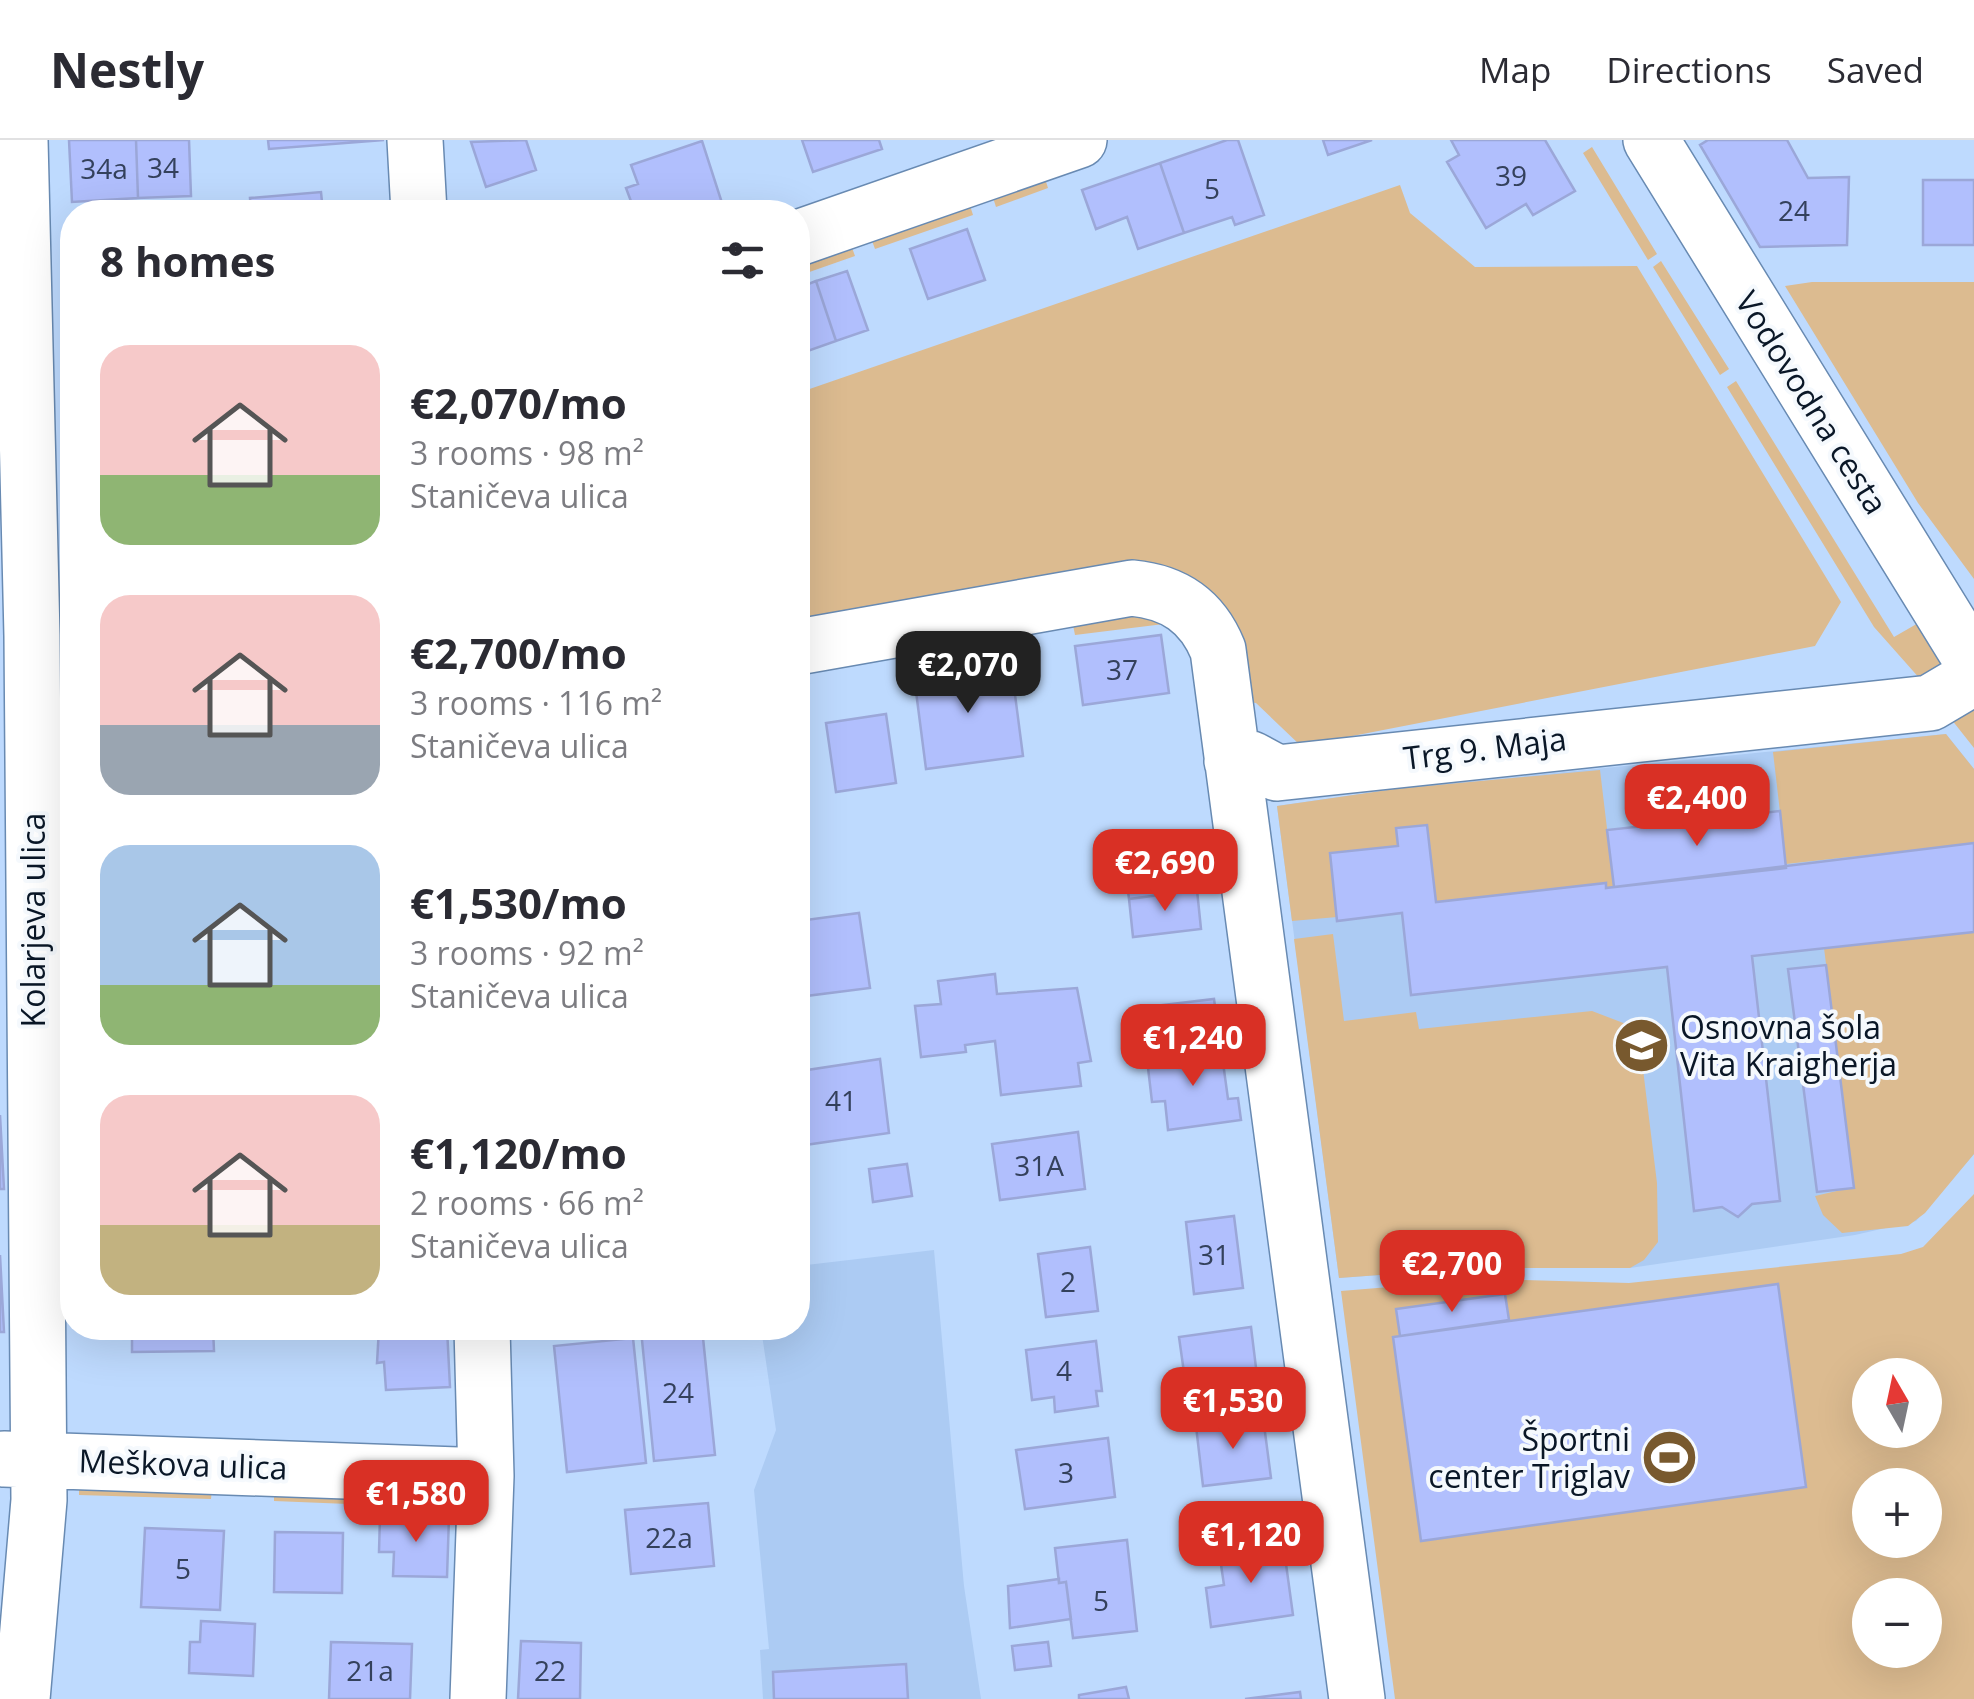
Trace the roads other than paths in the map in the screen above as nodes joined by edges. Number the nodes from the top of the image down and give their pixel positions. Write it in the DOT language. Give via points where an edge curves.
graph roads {
  1 [pos="20,140"];
  2 [pos="415,140"];
  3 [pos="1080,140"];
  4 [pos="1651,140"];
  5 [pos="418,200"];
  6 [pos="810,234"];
  7 [pos="810,645"];
  8 [pos="1974,664"];
  9 [pos="16,671"];
  10 [pos="1974,677"];
  11 [pos="1232,761"];
  12 [pos="482,1340"];
  13 [pos="19,1460"];
  14 [pos="486,1476"];
  15 [pos="22,1699"];
  16 [pos="478,1699"];
  17 [pos="1357,1699"];
  1 -- 9 [label="street, Kolarjeva ulica"];
  2 -- 5 [label="street"];
  3 -- 6 [label="street"];
  4 -- 8 [label="street, Vodovodna cesta"];
  7 -- 11 [label="street" via="1132,588 1174,597 1194,611 1218,650"];
  9 -- 13 [label="street, Kolarjeva ulica" via="38,1399"];
  10 -- 11 [label="street, Trg 9. Maja" via="1930,703 1277,773 1250,759"];
  11 -- 17 [label="street"];
  12 -- 14 [label="street"];
  13 -- 14 [label="street, Meškova ulica"];
  13 -- 15 [label="street, Kolarjeva ulica"];
  14 -- 16 [label="street"];
}
